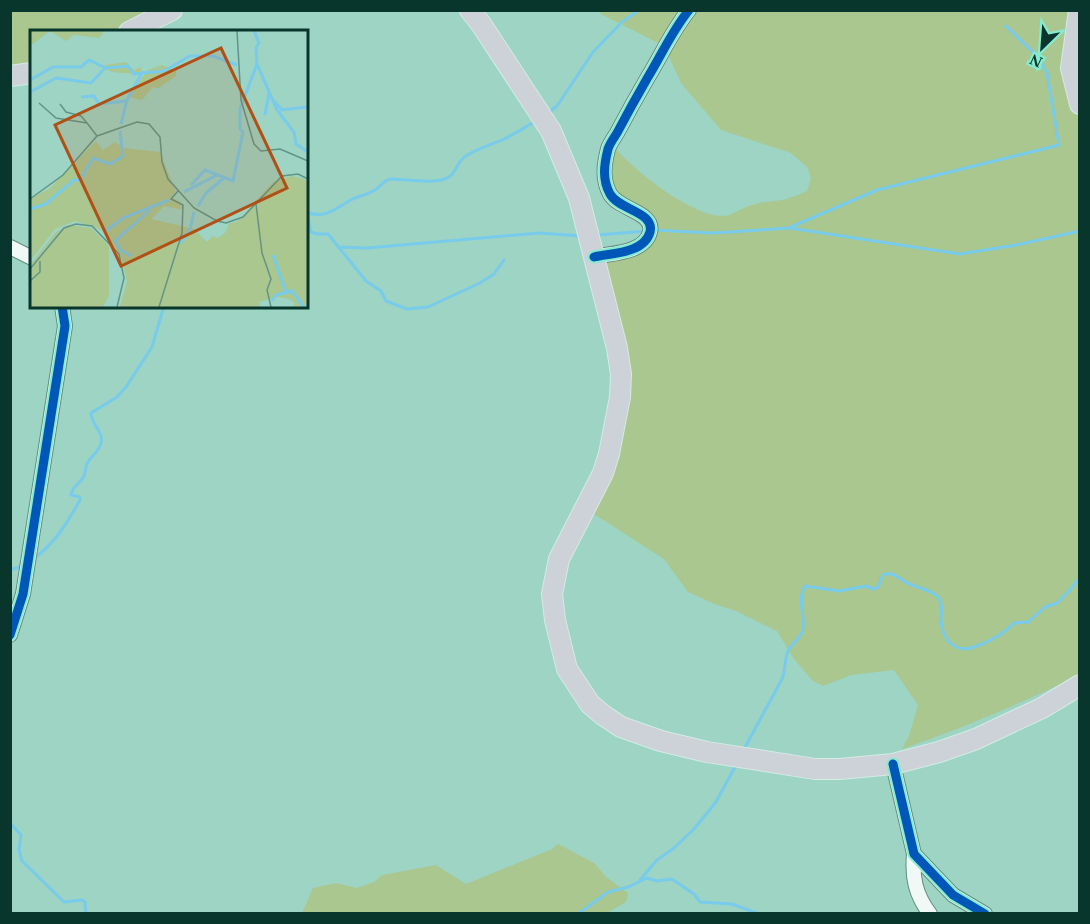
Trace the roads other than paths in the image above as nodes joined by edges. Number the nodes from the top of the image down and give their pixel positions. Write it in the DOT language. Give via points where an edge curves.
graph roads {
  1 [pos="172,10"];
  2 [pos="470,10"];
  3 [pos="689,10"];
  4 [pos="1079,10"];
  5 [pos="133,30"];
  6 [pos="30,73"];
  7 [pos="10,76"];
  8 [pos="1080,104"];
  9 [pos="10,247"];
  10 [pos="30,257"];
  11 [pos="594,257"];
  12 [pos="62,308"];
  13 [pos="10,635"];
  14 [pos="1080,685"];
  15 [pos="893,764"];
  16 [pos="914,854"];
  17 [pos="930,914"];
  18 [pos="985,914"];
  1 -- 5 [label="highway"];
  2 -- 11 [label="highway" via="551,131 579,198"];
  3 -- 11 [label="street" via="626,114 609,147 603,174 617,203 647,219 650,233 630,250"];
  4 -- 8 [label="highway" via="1071,68"];
  6 -- 7 [label="highway"];
  9 -- 10 [label="street"];
  11 -- 15 [label="highway" via="617,348 620,397 603,473 559,559 554,577 555,620 567,669 590,704 603,715 621,727 661,741 815,769"];
  12 -- 13 [label="street" via="65,326 33,535 23,594"];
  14 -- 15 [label="highway" via="976,739"];
  15 -- 16 [label="street"];
  16 -- 17 [label="street" via="914,882"];
  16 -- 18 [label="street" via="953,895"];
}
